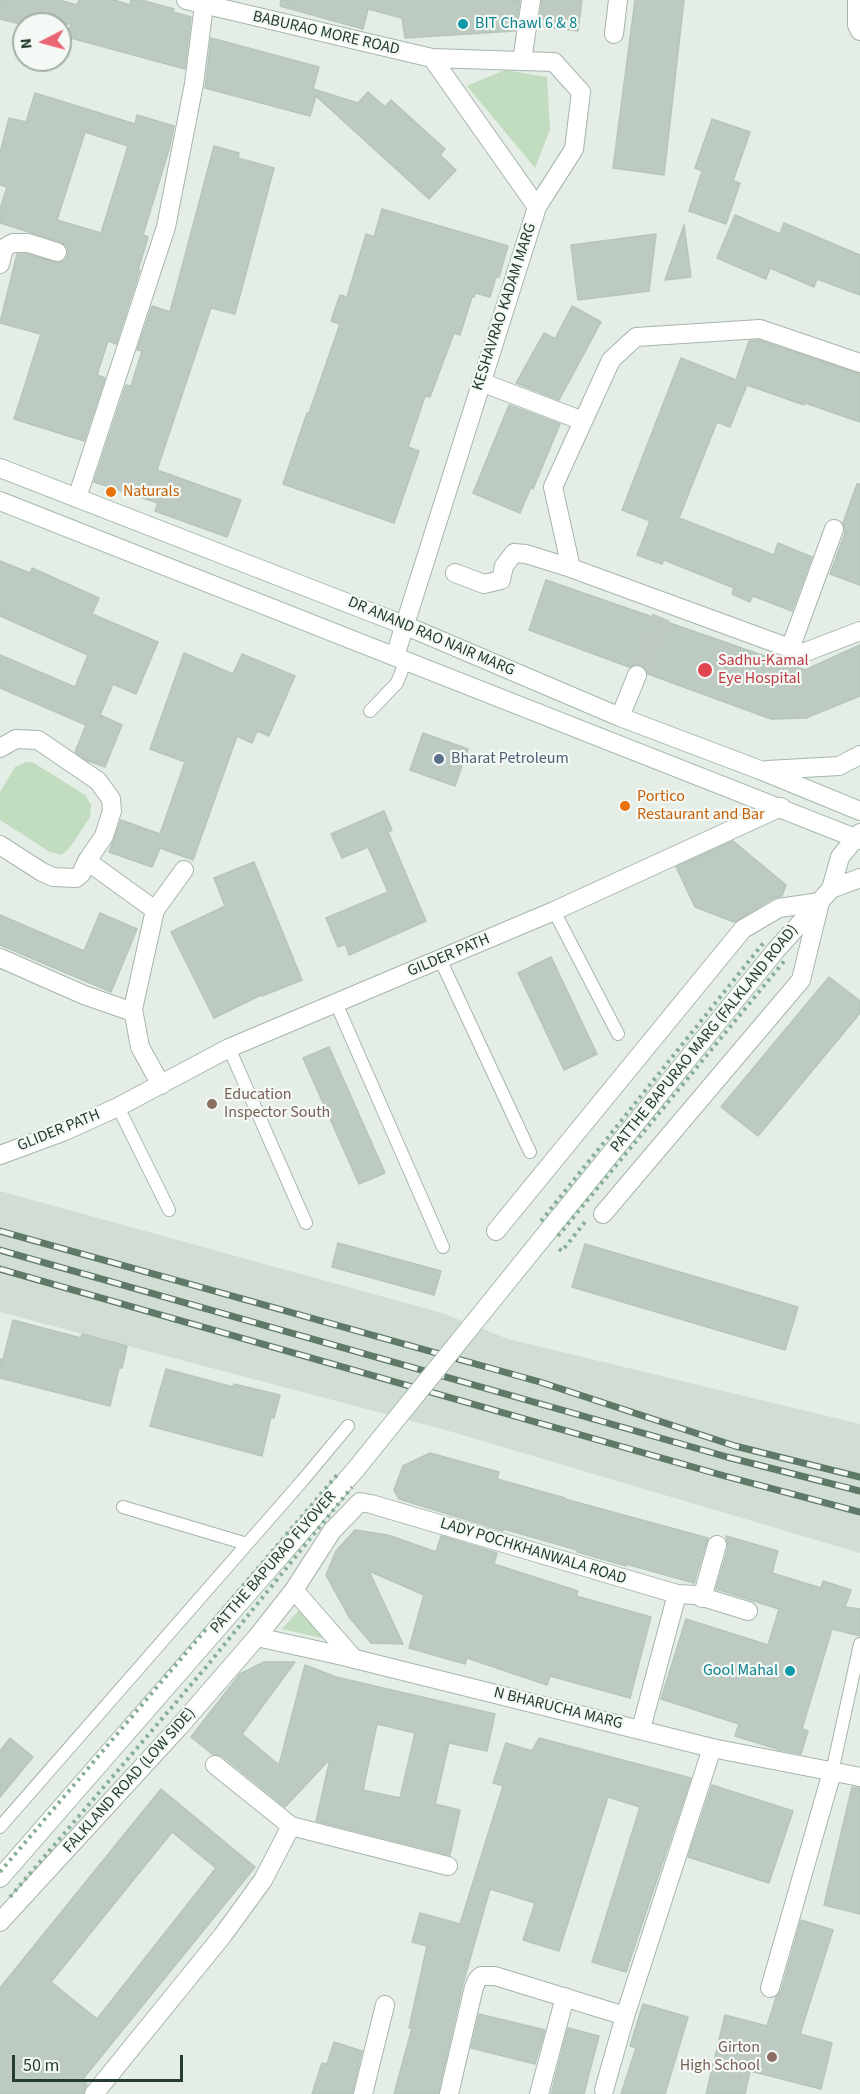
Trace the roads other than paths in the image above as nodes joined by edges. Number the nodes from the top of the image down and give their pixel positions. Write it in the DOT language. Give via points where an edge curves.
graph roads {
  1 [pos="531,0"];
  2 [pos="618,0"];
  3 [pos="857,0"];
  4 [pos="195,2"];
  5 [pos="860,31"];
  6 [pos="614,34"];
  7 [pos="432,58"];
  8 [pos="522,61"];
  9 [pos="537,207"];
  10 [pos="57,252"];
  11 [pos="0,264"];
  12 [pos="860,363"];
  13 [pos="481,382"];
  14 [pos="583,421"];
  15 [pos="0,468"];
  16 [pos="77,498"];
  17 [pos="0,501"];
  18 [pos="834,529"];
  19 [pos="571,568"];
  20 [pos="454,573"];
  21 [pos="404,625"];
  22 [pos="860,631"];
  23 [pos="790,649"];
  24 [pos="401,658"];
  25 [pos="638,675"];
  26 [pos="370,711"];
  27 [pos="620,717"];
  28 [pos="0,748"];
  29 [pos="860,755"];
  30 [pos="759,770"];
  31 [pos="781,807"];
  32 [pos="860,811"];
  33 [pos="858,837"];
  34 [pos="0,845"];
  35 [pos="87,861"];
  36 [pos="184,870"];
  37 [pos="860,878"];
  38 [pos="826,896"];
  39 [pos="155,910"];
  40 [pos="554,911"];
  41 [pos="0,958"];
  42 [pos="440,959"];
  43 [pos="336,1004"];
  44 [pos="133,1012"];
  45 [pos="618,1034"];
  46 [pos="229,1048"];
  47 [pos="161,1085"];
  48 [pos="118,1107"];
  49 [pos="530,1152"];
  50 [pos="0,1155"];
  51 [pos="169,1210"];
  52 [pos="603,1214"];
  53 [pos="306,1223"];
  54 [pos="496,1231"];
  55 [pos="540,1241"];
  56 [pos="444,1247"];
  57 [pos="348,1426"];
  58 [pos="123,1507"];
  59 [pos="247,1544"];
  60 [pos="717,1545"];
  61 [pos="294,1590"];
  62 [pos="677,1594"];
  63 [pos="702,1598"];
  64 [pos="748,1611"];
  65 [pos="257,1637"];
  66 [pos="860,1644"];
  67 [pos="354,1659"];
  68 [pos="641,1730"];
  69 [pos="712,1748"];
  70 [pos="215,1766"];
  71 [pos="832,1772"];
  72 [pos="860,1777"];
  73 [pos="291,1826"];
  74 [pos="0,1827"];
  75 [pos="448,1866"];
  76 [pos="0,1878"];
  77 [pos="0,1922"];
  78 [pos="770,1988"];
  79 [pos="565,1997"];
  80 [pos="385,2005"];
  81 [pos="625,2016"];
  82 [pos="604,2090"];
  83 [pos="94,2094"];
  84 [pos="363,2094"];
  85 [pos="449,2094"];
  86 [pos="539,2094"];
  1 -- 8 [label="street"];
  2 -- 6 [label="street"];
  3 -- 5 [label="street"];
  4 -- 7 [label="street, BABURAO MORE ROAD"];
  4 -- 16 [label="street" via="194,84 166,227"];
  7 -- 8 [label="street, BABURAO MORE ROAD"];
  7 -- 9 [label="street"];
  8 -- 9 [label="street, KESHAVRAO KADAM MARG" via="554,62 581,92 574,149"];
  9 -- 13 [label="street, KESHAVRAO KADAM MARG"];
  10 -- 11 [label="street" via="28,243 13,243 4,248"];
  12 -- 14 [label="street" via="760,329 636,337 610,360"];
  13 -- 14 [label="street"];
  13 -- 21 [label="street, KESHAVRAO KADAM MARG"];
  14 -- 19 [label="street" via="553,487"];
  15 -- 16 [label="street, DR ANAND RAO NAIR MARG"];
  16 -- 21 [label="street, DR ANAND RAO NAIR MARG"];
  17 -- 24 [label="street, DR ANAND RAO NAIR MARG"];
  18 -- 23 [label="street"];
  19 -- 20 [label="street" via="514,553 504,566 501,580 483,584"];
  19 -- 23 [label="street" via="664,610"];
  21 -- 24 [label="street, KESHAVRAO KADAM MARG"];
  21 -- 27 [label="street, DR ANAND RAO NAIR MARG"];
  22 -- 23 [label="street" via="803,653"];
  24 -- 26 [label="lane" via="397,683"];
  24 -- 31 [label="street, DR ANAND RAO NAIR MARG"];
  25 -- 27 [label="street"];
  27 -- 30 [label="street, DR ANAND RAO NAIR MARG"];
  28 -- 35 [label="street" via="16,739 38,740 98,781 111,800 112,811 104,836"];
  29 -- 30 [label="street" via="839,766"];
  30 -- 32 [label="street, DR ANAND RAO NAIR MARG"];
  31 -- 33 [label="street, DR ANAND RAO NAIR MARG"];
  31 -- 40 [label="street, GILDER PATH"];
  33 -- 38 [label="street, PATTHE BAPURAO MARG (FALKLAND ROAD)" via="840,857"];
  34 -- 35 [label="street" via="53,877 76,878"];
  35 -- 39 [label="street"];
  36 -- 39 [label="street"];
  37 -- 38 [label="street"];
  38 -- 52 [label="street" via="801,980"];
  38 -- 54 [label="street" via="779,908 743,929"];
  38 -- 55 [label="street, PATTHE BAPURAO MARG (FALKLAND ROAD)" via="777,950"];
  39 -- 44 [label="street"];
  40 -- 42 [label="street, GILDER PATH"];
  40 -- 45 [label="lane"];
  41 -- 44 [label="street"];
  42 -- 43 [label="street, GILDER PATH"];
  42 -- 49 [label="lane"];
  43 -- 46 [label="street, GILDER PATH"];
  43 -- 56 [label="lane"];
  44 -- 47 [label="street" via="140,1047"];
  46 -- 47 [label="street, GILDER PATH"];
  46 -- 53 [label="lane"];
  47 -- 48 [label="street, GILDER PATH"];
  48 -- 50 [label="street, GLIDER PATH"];
  48 -- 51 [label="lane"];
  55 -- 76 [label="street, PATTHE BAPURAO FLYOVER, bridge" via="356,1469"];
  57 -- 59 [label="lane"];
  58 -- 59 [label="lane"];
  59 -- 74 [label="lane"];
  60 -- 63 [label="street"];
  61 -- 62 [label="street, LADY POCHKHANWALA ROAD" via="332,1531 360,1502"];
  61 -- 65 [label="street, LADY POCHKHANWALA ROAD"];
  61 -- 67 [label="street"];
  62 -- 63 [label="street"];
  62 -- 68 [label="street"];
  63 -- 64 [label="street"];
  65 -- 67 [label="street, N BHARUCHA MARG"];
  65 -- 77 [label="street, FALKLAND ROAD (LOW SIDE)"];
  66 -- 71 [label="lane"];
  67 -- 68 [label="street, N BHARUCHA MARG"];
  68 -- 69 [label="street, N BHARUCHA MARG"];
  69 -- 71 [label="street, N BHARUCHA MARG"];
  69 -- 81 [label="street"];
  70 -- 73 [label="street"];
  71 -- 72 [label="street, N BHARUCHA MARG"];
  71 -- 78 [label="street"];
  73 -- 75 [label="street"];
  73 -- 83 [label="street" via="263,1880 236,1917"];
  79 -- 81 [label="street"];
  79 -- 85 [label="street" via="495,1976 481,1976 474,1987"];
  79 -- 86 [label="street"];
  80 -- 84 [label="street"];
  81 -- 82 [label="street"];
}
